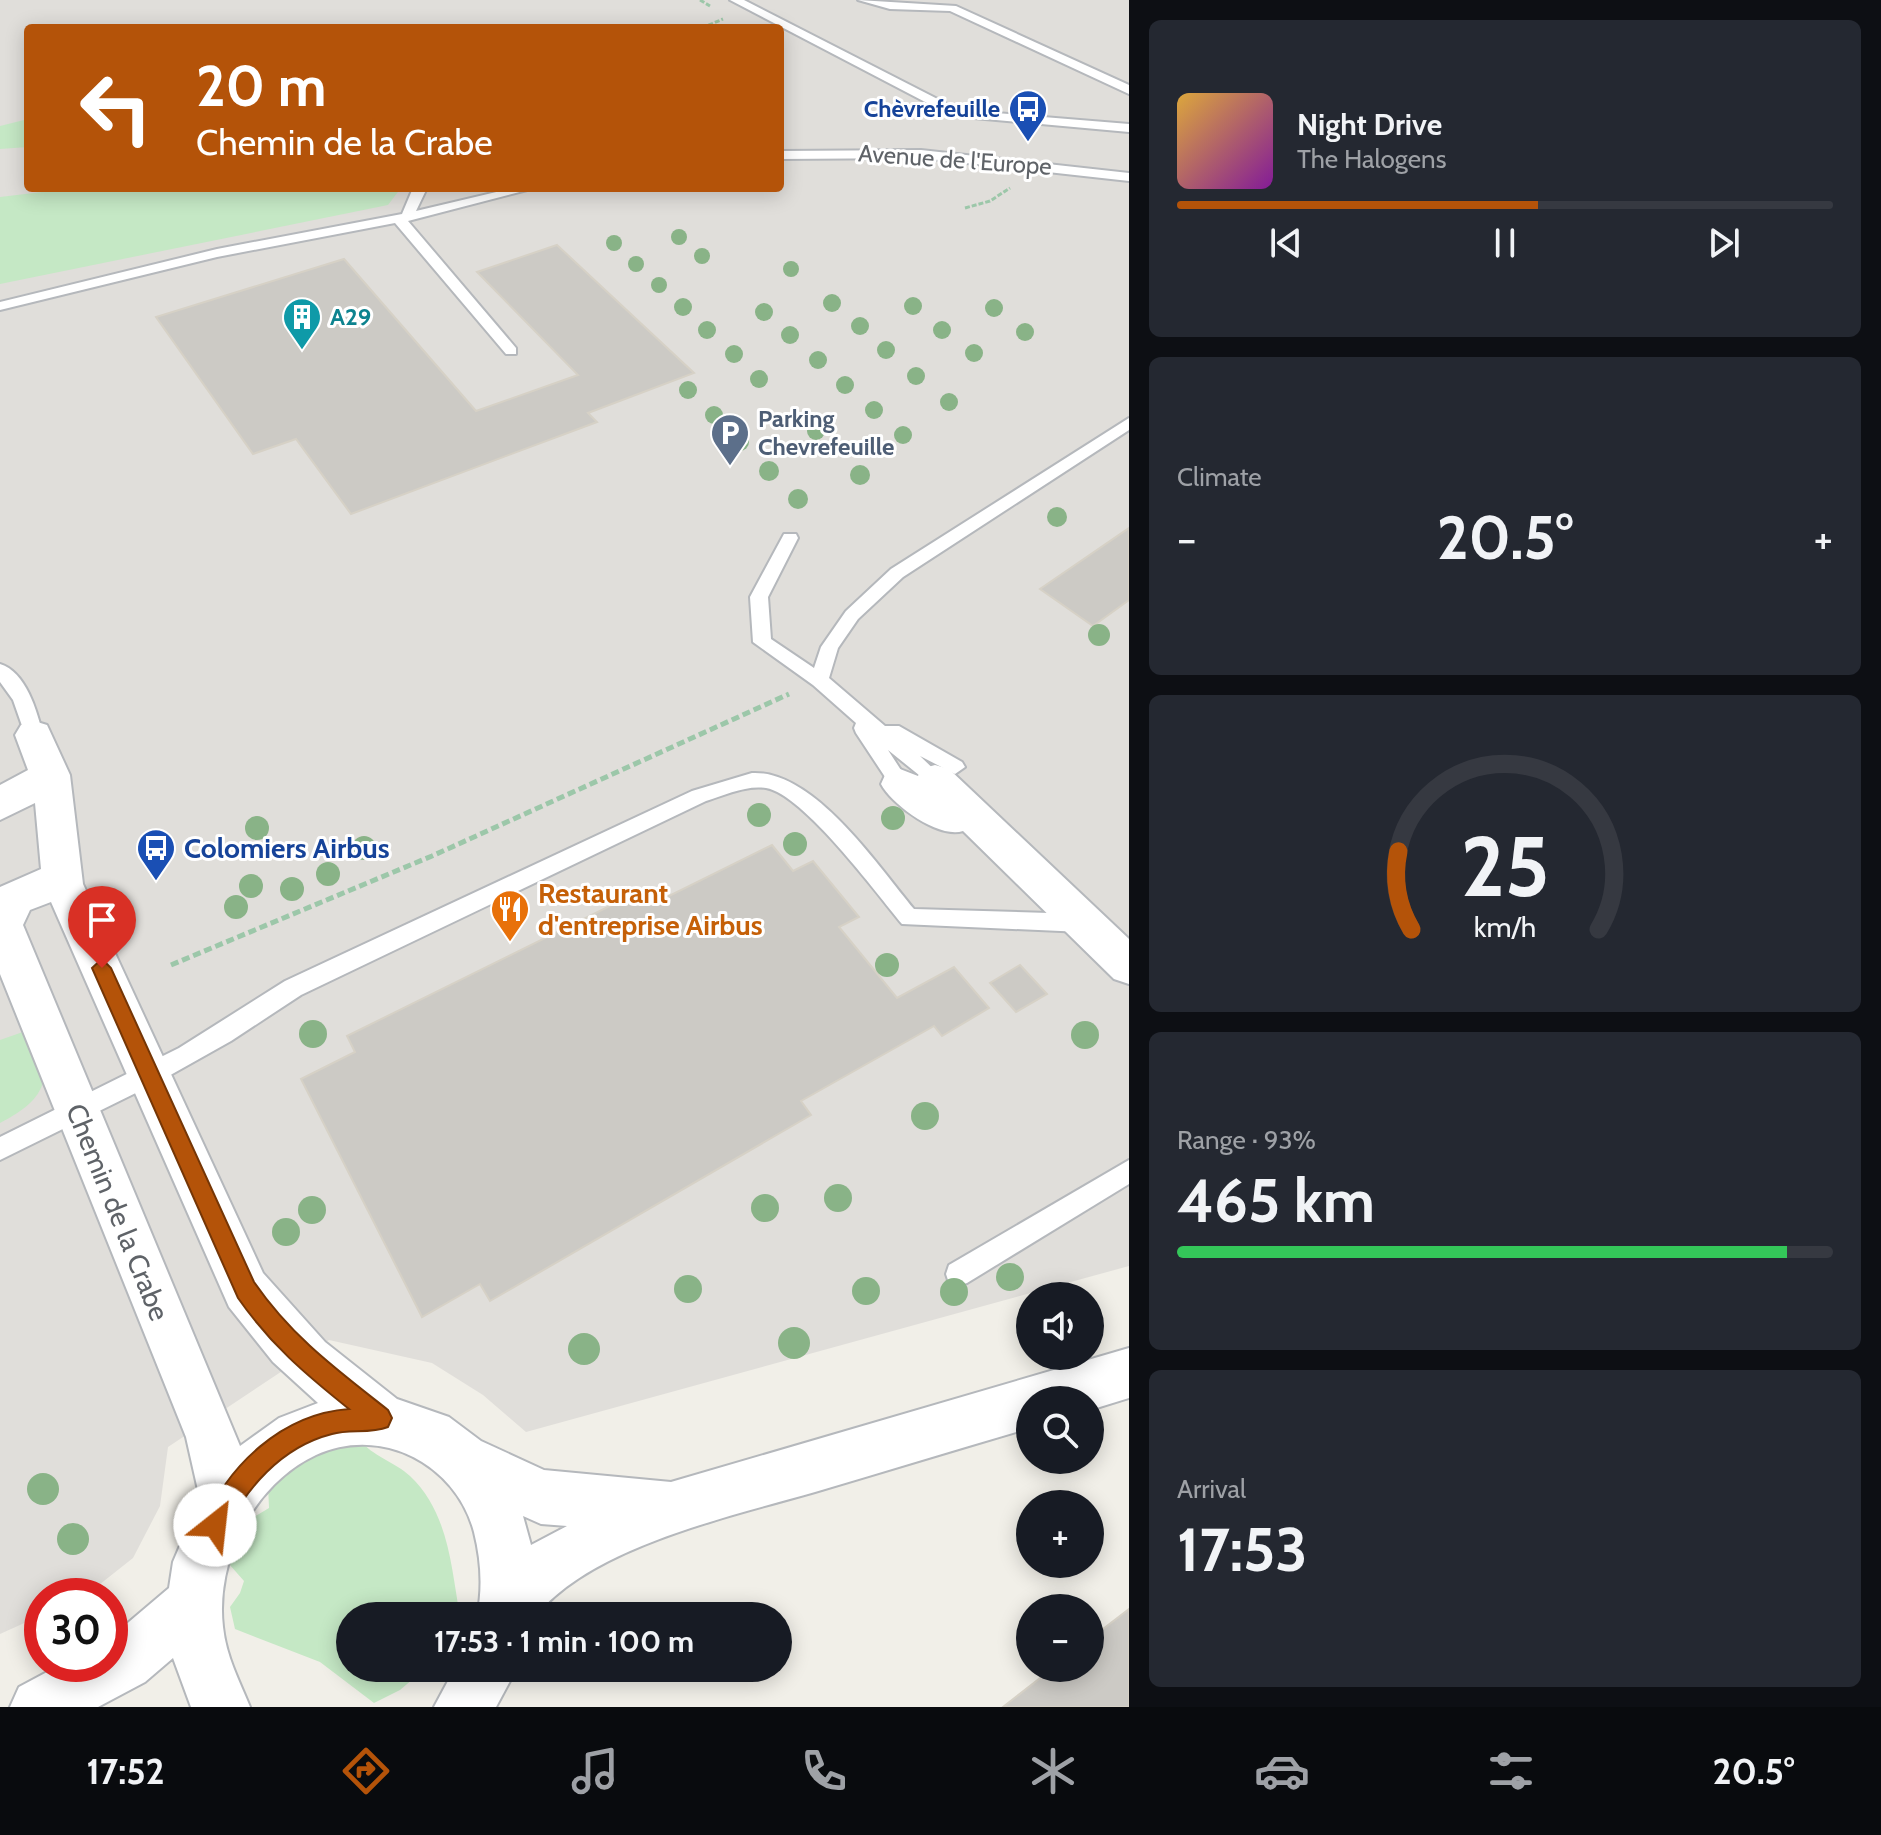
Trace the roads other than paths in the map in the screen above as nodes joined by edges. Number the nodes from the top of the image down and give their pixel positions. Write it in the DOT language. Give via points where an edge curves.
graph roads {
  1 [pos="736,0"];
  2 [pos="864,0"];
  3 [pos="783,24"];
  4 [pos="784,25"];
  5 [pos="1129,90"];
  6 [pos="1129,128"];
  7 [pos="784,155"];
  8 [pos="1129,177"];
  9 [pos="417,192"];
  10 [pos="510,192"];
  11 [pos="402,216"];
  12 [pos="217,253"];
  13 [pos="0,297"];
  14 [pos="0,306"];
  15 [pos="511,351"];
  16 [pos="1129,423"];
  17 [pos="790,538"];
  18 [pos="0,671"];
  19 [pos="819,680"];
  20 [pos="850,707"];
  21 [pos="34,735"];
  22 [pos="51,775"];
  23 [pos="930,777"];
  24 [pos="0,804"];
  25 [pos="60,868"];
  26 [pos="1040,877"];
  27 [pos="0,879"];
  28 [pos="1,923"];
  29 [pos="1087,923"];
  30 [pos="1129,966"];
  31 [pos="149,1075"];
  32 [pos="79,1112"];
  33 [pos="0,1149"];
  34 [pos="1129,1171"];
  35 [pos="958,1274"];
  36 [pos="1129,1373"];
  37 [pos="1084,1386"];
  38 [pos="1016,1406"];
  39 [pos="380,1418"];
  40 [pos="466,1461"];
  41 [pos="227,1501"];
  42 [pos="677,1506"];
  43 [pos="506,1602"];
  44 [pos="513,1602"];
  45 [pos="194,1603"];
  46 [pos="218,1706"];
  47 [pos="39,1707"];
  1 -- 3 [label="lane"];
  2 -- 5 [label="lane" via="952,8"];
  4 -- 6 [label="lane" via="956,113"];
  7 -- 8 [label="lane, Avenue de l'Europe" via="921,154"];
  9 -- 11 [label="lane"];
  10 -- 11 [label="lane"];
  11 -- 12 [label="lane"];
  11 -- 15 [label="lane"];
  12 -- 13 [label="lane"];
  12 -- 14 [label="lane"];
  16 -- 19 [label="lane" via="897,573 852,615 830,647"];
  17 -- 19 [label="lane" via="759,597 762,642"];
  18 -- 21 [label="lane" via="27,706"];
  19 -- 20 [label="lane"];
  20 -- 23 [label="lane"];
  20 -- 23 [label="lane"];
  21 -- 22 [label="street"];
  22 -- 24 [label="street"];
  22 -- 25 [label="street"];
  23 -- 26 [label="street"];
  23 -- 26 [label="street"];
  25 -- 27 [label="street"];
  25 -- 28 [label="street, Chemin de la Crabe" via="41,886 15,898"];
  25 -- 31 [label="street"];
  26 -- 29 [label="street"];
  28 -- 32 [label="street, Chemin de la Crabe"];
  29 -- 30 [label="street"];
  29 -- 31 [label="lane" via="909,918 800,794 774,781 741,782 699,796 293,988 244,1023"];
  31 -- 32 [label="lane"];
  31 -- 39 [label="street" via="246,1290 300,1355"];
  32 -- 33 [label="lane"];
  32 -- 41 [label="street, Chemin de la Crabe" via="211,1433"];
  34 -- 35 [label="lane"];
  36 -- 37 [label="street"];
  38 -- 42 [label="street"];
  39 -- 40 [label="street" via="434,1435"];
  39 -- 41 [label="street" via="332,1422 286,1441 253,1467"];
  40 -- 42 [label="street" via="541,1497"];
  40 -- 43 [label="street" via="489,1495 506,1547"];
  41 -- 45 [label="street" via="204,1550"];
  42 -- 44 [label="street" via="534,1574"];
  45 -- 46 [label="street" via="199,1657"];
  45 -- 47 [label="street" via="125,1662"];
}
